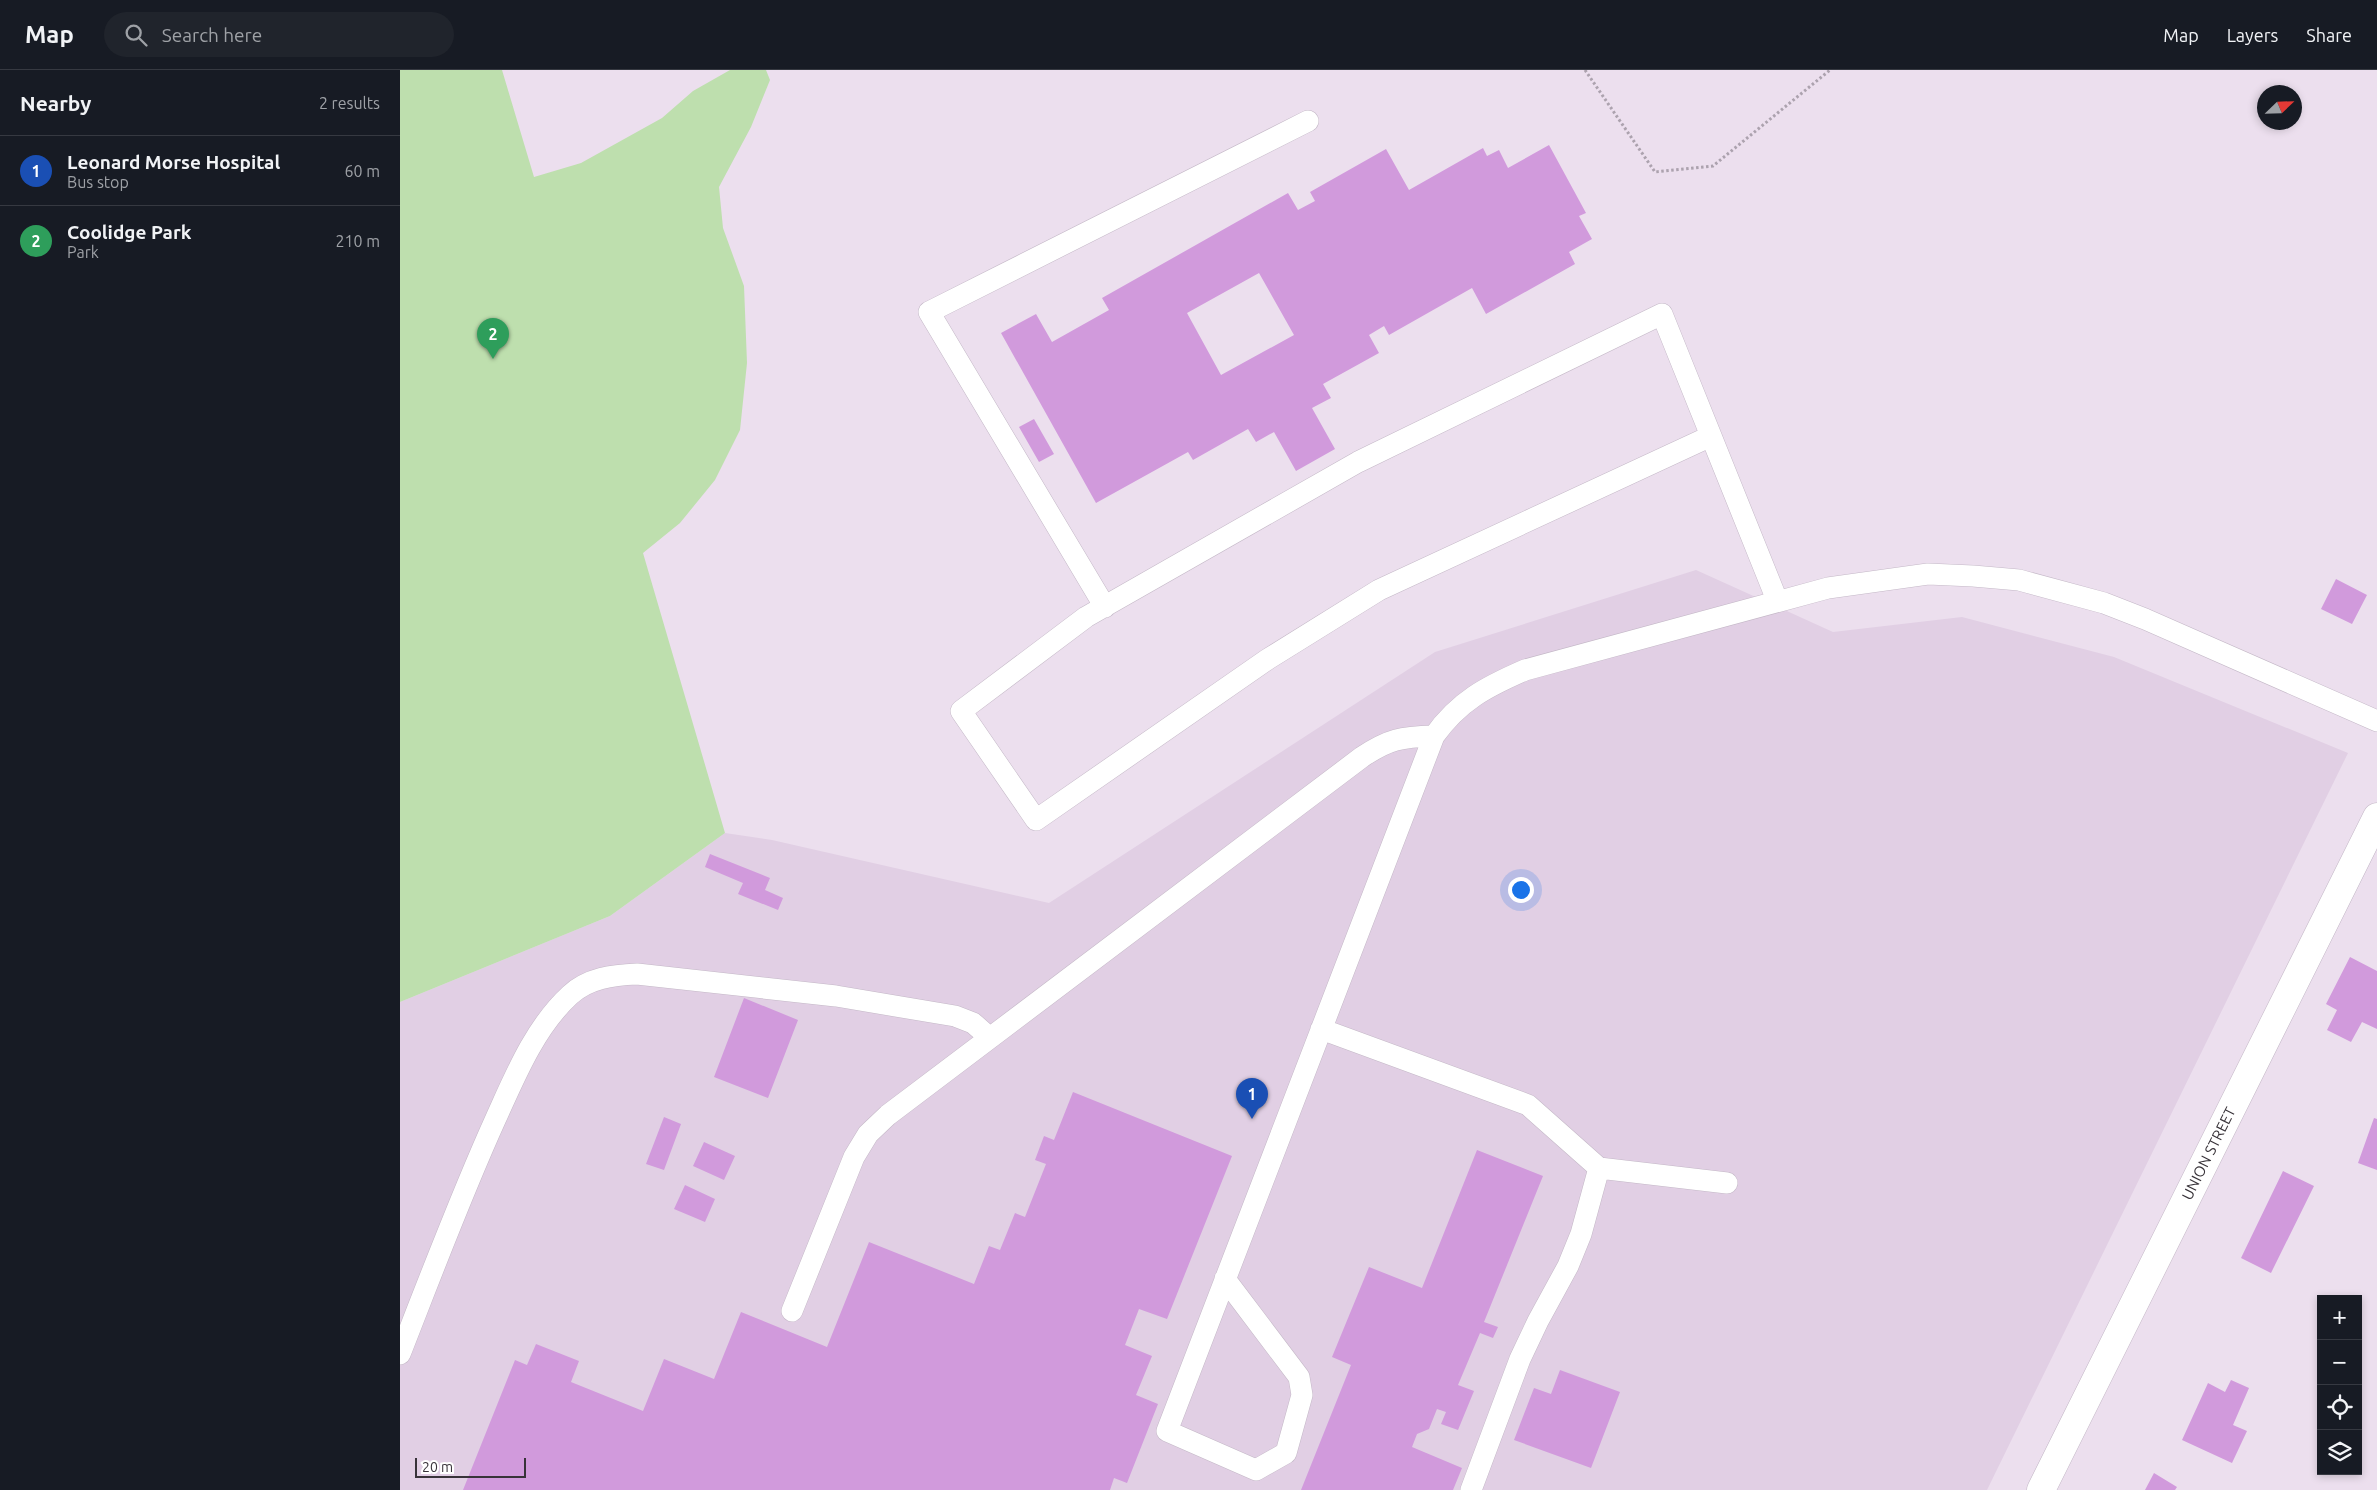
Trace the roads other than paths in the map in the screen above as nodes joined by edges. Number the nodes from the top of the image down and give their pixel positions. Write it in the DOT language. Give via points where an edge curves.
graph roads {
  1 [pos="1308,121"];
  2 [pos="1711,436"];
  3 [pos="1777,600"];
  4 [pos="1105,607"];
  5 [pos="2377,721"];
  6 [pos="1434,736"];
  7 [pos="2377,817"];
  8 [pos="1321,1029"];
  9 [pos="990,1038"];
  10 [pos="1598,1168"];
  11 [pos="1726,1183"];
  12 [pos="1225,1279"];
  13 [pos="792,1311"];
  14 [pos="400,1354"];
  15 [pos="1471,1490"];
  16 [pos="2041,1490"];
  1 -- 4 [label="lane" via="929,312"];
  2 -- 3 [label="lane"];
  2 -- 4 [label="lane" via="1662,314 1358,462"];
  2 -- 4 [label="lane" via="1379,590 1268,659 1036,820 961,711 1086,617"];
  3 -- 5 [label="lane" via="1828,588 1928,574 2019,580 2137,615"];
  3 -- 6 [label="lane" via="1525,670 1470,698 1449,716"];
  6 -- 8 [label="lane"];
  6 -- 9 [label="lane" via="1402,737 1380,745 1362,757"];
  7 -- 16 [label="street, UNION STREET"];
  8 -- 10 [label="lane" via="1528,1104"];
  8 -- 12 [label="lane"];
  9 -- 13 [label="lane" via="888,1115 868,1134 854,1157"];
  9 -- 14 [label="lane" via="973,1023 955,1016 836,996 637,974 615,974 590,982 570,994 554,1012 514,1078 478,1158"];
  10 -- 11 [label="lane"];
  10 -- 15 [label="lane" via="1581,1234 1520,1360"];
  12 -- 12 [label="lane" via="1299,1377 1302,1395 1286,1453 1256,1470 1167,1431"];
}
